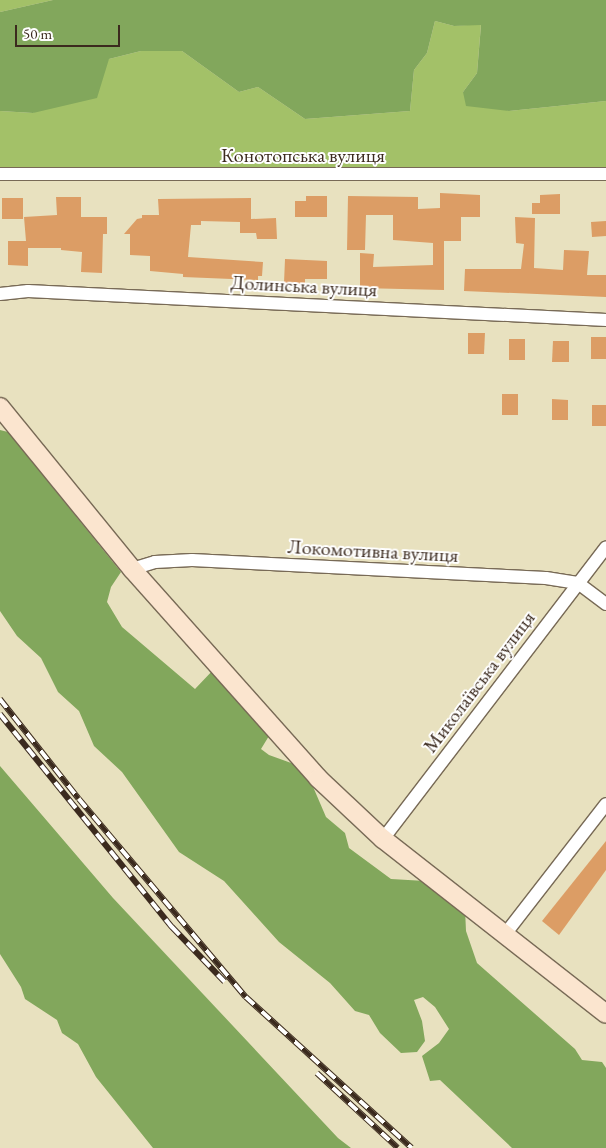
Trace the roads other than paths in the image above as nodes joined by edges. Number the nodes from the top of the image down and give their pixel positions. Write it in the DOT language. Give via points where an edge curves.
graph roads {
  1 [pos="0,174"];
  2 [pos="606,174"];
  3 [pos="0,294"];
  4 [pos="606,320"];
  5 [pos="0,407"];
  6 [pos="606,547"];
  7 [pos="132,569"];
  8 [pos="578,583"];
  9 [pos="606,604"];
  10 [pos="606,804"];
  11 [pos="383,839"];
  12 [pos="506,934"];
  13 [pos="606,1014"];
  1 -- 2 [label="street, Конотопська вулиця"];
  3 -- 4 [label="street, Долинська вулиця" via="28,291"];
  5 -- 7 [label="street"];
  6 -- 8 [label="street, Миколаївська вулиця"];
  7 -- 8 [label="street, Локомотивна вулиця" via="155,562 192,560 546,578"];
  7 -- 11 [label="street" via="318,778"];
  8 -- 9 [label="street, Локомотивна вулиця"];
  8 -- 11 [label="street, Миколаївська вулиця"];
  10 -- 12 [label="street"];
  11 -- 12 [label="street"];
  12 -- 13 [label="street"];
}
